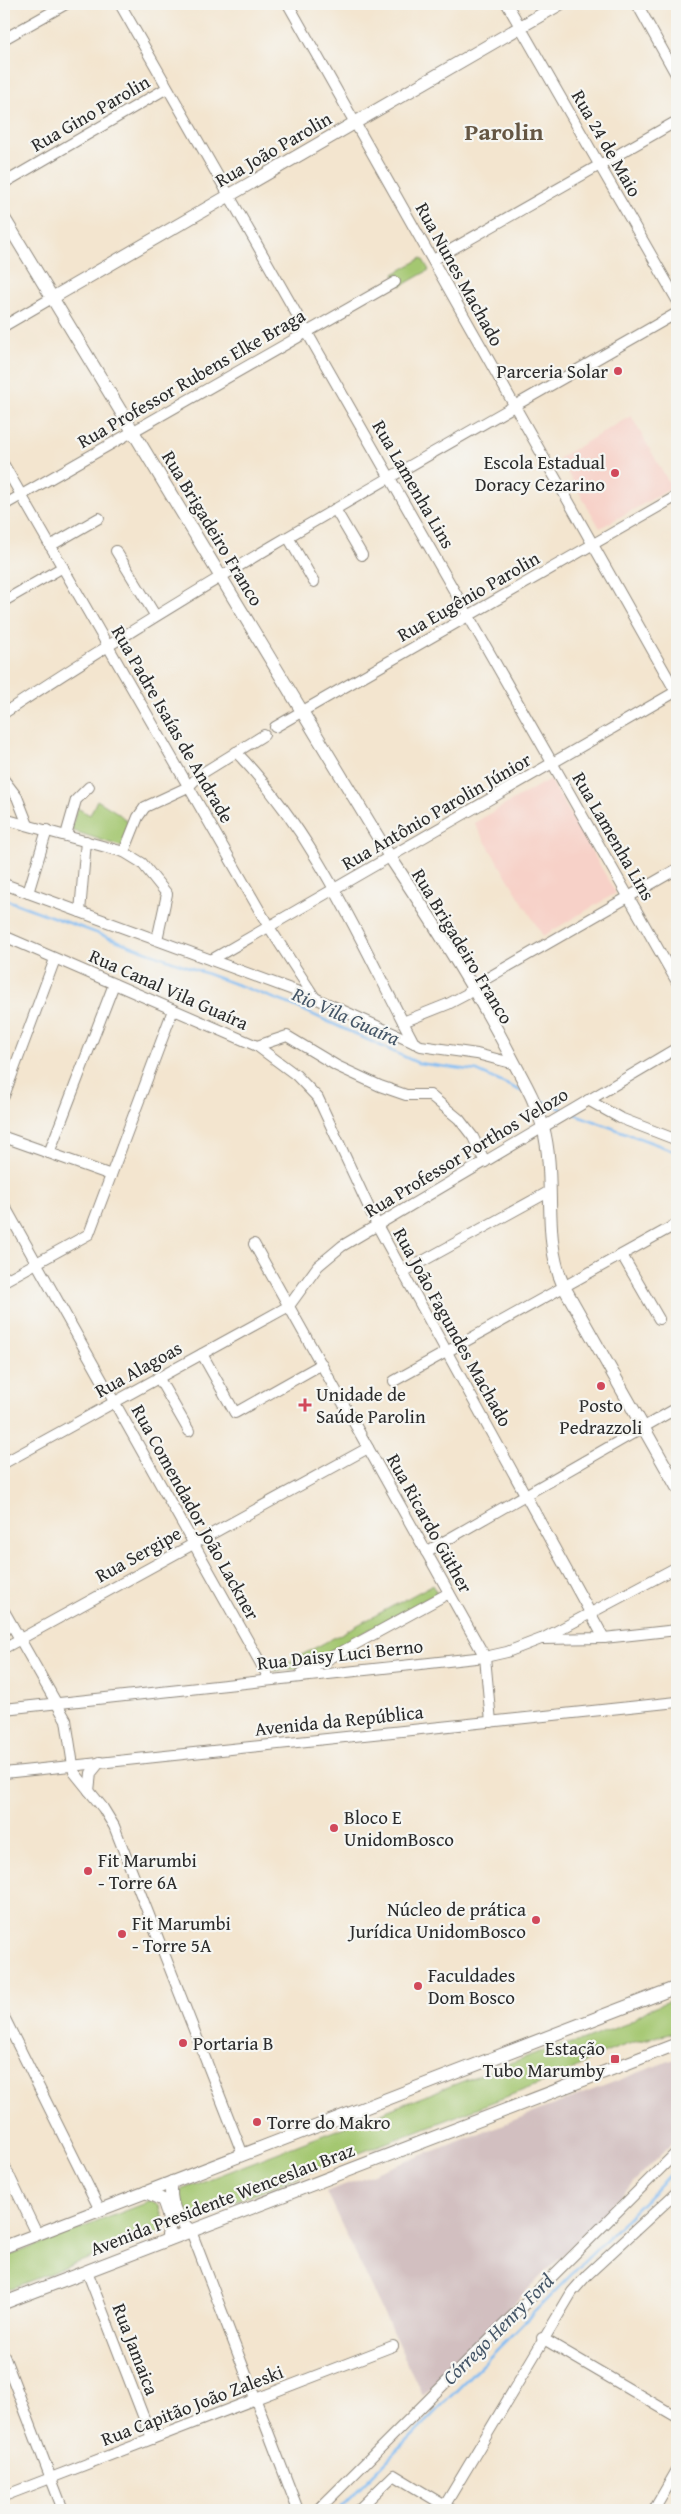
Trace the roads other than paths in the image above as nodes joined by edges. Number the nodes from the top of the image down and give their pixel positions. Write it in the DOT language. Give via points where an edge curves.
graph roads {
  1 [pos="66,4"];
  2 [pos="120,4"];
  3 [pos="288,4"];
  4 [pos="506,4"];
  5 [pos="560,4"];
  6 [pos="636,4"];
  7 [pos="520,27"];
  8 [pos="4,40"];
  9 [pos="677,76"];
  10 [pos="167,88"];
  11 [pos="677,121"];
  12 [pos="355,123"];
  13 [pos="600,165"];
  14 [pos="4,183"];
  15 [pos="229,196"];
  16 [pos="4,218"];
  17 [pos="433,260"];
  18 [pos="395,282"];
  19 [pos="52,298"];
  20 [pos="677,300"];
  21 [pos="677,312"];
  22 [pos="4,326"];
  23 [pos="307,332"];
  24 [pos="515,406"];
  25 [pos="133,431"];
  26 [pos="4,465"];
  27 [pos="390,478"];
  28 [pos="21,495"];
  29 [pos="677,496"];
  30 [pos="4,505"];
  31 [pos="335,510"];
  32 [pos="99,518"];
  33 [pos="288,536"];
  34 [pos="593,544"];
  35 [pos="50,546"];
  36 [pos="116,551"];
  37 [pos="362,555"];
  38 [pos="62,568"];
  39 [pos="220,576"];
  40 [pos="314,582"];
  41 [pos="4,601"];
  42 [pos="155,616"];
  43 [pos="468,616"];
  44 [pos="107,645"];
  45 [pos="677,692"];
  46 [pos="302,712"];
  47 [pos="4,713"];
  48 [pos="275,727"];
  49 [pos="264,735"];
  50 [pos="236,752"];
  51 [pos="552,764"];
  52 [pos="4,780"];
  53 [pos="89,787"];
  54 [pos="188,787"];
  55 [pos="4,819"];
  56 [pos="28,825"];
  57 [pos="47,830"];
  58 [pos="66,836"];
  59 [pos="86,841"];
  60 [pos="124,852"];
  61 [pos="390,857"];
  62 [pos="677,869"];
  63 [pos="4,884"];
  64 [pos="334,889"];
  65 [pos="28,893"];
  66 [pos="629,897"];
  67 [pos="80,912"];
  68 [pos="269,927"];
  69 [pos="4,936"];
  70 [pos="157,940"];
  71 [pos="55,959"];
  72 [pos="211,960"];
  73 [pos="677,982"];
  74 [pos="114,984"];
  75 [pos="470,991"];
  76 [pos="315,998"];
  77 [pos="173,1010"];
  78 [pos="403,1022"];
  79 [pos="414,1043"];
  80 [pos="257,1046"];
  81 [pos="677,1048"];
  82 [pos="508,1052"];
  83 [pos="477,1054"];
  84 [pos="515,1064"];
  85 [pos="4,1096"];
  86 [pos="588,1100"];
  87 [pos="543,1128"];
  88 [pos="4,1137"];
  89 [pos="677,1140"];
  90 [pos="49,1153"];
  91 [pos="485,1162"];
  92 [pos="111,1175"];
  93 [pos="550,1192"];
  94 [pos="4,1205"];
  95 [pos="677,1224"];
  96 [pos="378,1225"];
  97 [pos="254,1244"];
  98 [pos="622,1255"];
  99 [pos="36,1263"];
  100 [pos="403,1272"];
  101 [pos="4,1281"];
  102 [pos="564,1287"];
  103 [pos="289,1306"];
  104 [pos="659,1319"];
  105 [pos="447,1352"];
  106 [pos="202,1354"];
  107 [pos="322,1364"];
  108 [pos="158,1378"];
  109 [pos="394,1381"];
  110 [pos="114,1402"];
  111 [pos="677,1408"];
  112 [pos="644,1427"];
  113 [pos="189,1431"];
  114 [pos="368,1448"];
  115 [pos="4,1463"];
  116 [pos="677,1487"];
  117 [pos="526,1495"];
  118 [pos="194,1544"];
  119 [pos="426,1552"];
  120 [pos="677,1567"];
  121 [pos="449,1593"];
  122 [pos="4,1610"];
  123 [pos="590,1613"];
  124 [pos="677,1630"];
  125 [pos="604,1638"];
  126 [pos="20,1639"];
  127 [pos="541,1639"];
  128 [pos="4,1648"];
  129 [pos="485,1657"];
  130 [pos="296,1677"];
  131 [pos="270,1680"];
  132 [pos="56,1702"];
  133 [pos="677,1702"];
  134 [pos="4,1709"];
  135 [pos="491,1722"];
  136 [pos="100,1762"];
  137 [pos="71,1765"];
  138 [pos="4,1773"];
  139 [pos="89,1791"];
  140 [pos="677,1987"];
  141 [pos="4,2018"];
  142 [pos="677,2044"];
  143 [pos="677,2152"];
  144 [pos="243,2155"];
  145 [pos="4,2165"];
  146 [pos="172,2182"];
  147 [pos="146,2192"];
  148 [pos="676,2196"];
  149 [pos="100,2210"];
  150 [pos="191,2231"];
  151 [pos="37,2234"];
  152 [pos="166,2240"];
  153 [pos="4,2247"];
  154 [pos="87,2271"];
  155 [pos="4,2303"];
  156 [pos="542,2338"];
  157 [pos="393,2346"];
  158 [pos="4,2356"];
  159 [pos="256,2399"];
  160 [pos="677,2417"];
  161 [pos="152,2439"];
  162 [pos="677,2470"];
  163 [pos="51,2478"];
  164 [pos="4,2496"];
  165 [pos="446,2509"];
  166 [pos="63,2510"];
  167 [pos="298,2510"];
  168 [pos="318,2510"];
  169 [pos="358,2510"];
  170 [pos="654,2510"];
  1 -- 8 [label="street"];
  2 -- 10 [label="street, Rua Lamenha Lins"];
  3 -- 12 [label="street, Rua Nunes Machado"];
  4 -- 7 [label="street, Rua 24 de Maio"];
  5 -- 7 [label="main road, Rua João Parolin"];
  6 -- 9 [label="street"];
  7 -- 12 [label="main road, Rua João Parolin"];
  7 -- 13 [label="street, Rua 24 de Maio"];
  10 -- 14 [label="street, Rua Gino Parolin"];
  10 -- 15 [label="street, Rua Lamenha Lins"];
  11 -- 13 [label="street"];
  12 -- 15 [label="main road, Rua João Parolin"];
  12 -- 17 [label="street, Rua Nunes Machado"];
  13 -- 17 [label="street"];
  13 -- 20 [label="street, Rua 24 de Maio"];
  15 -- 19 [label="main road, Rua João Parolin"];
  15 -- 23 [label="street, Rua Lamenha Lins"];
  16 -- 19 [label="main road, Rua Brigadeiro Franco"];
  17 -- 24 [label="street, Rua Nunes Machado"];
  18 -- 23 [label="street, Rua Professor Rubens Elke Braga"];
  19 -- 22 [label="street, Rua João Parolin"];
  19 -- 25 [label="main road, Rua Brigadeiro Franco"];
  21 -- 24 [label="street"];
  23 -- 25 [label="street, Rua Professor Rubens Elke Braga"];
  23 -- 27 [label="street, Rua Lamenha Lins"];
  24 -- 27 [label="street"];
  24 -- 34 [label="street, Rua Nunes Machado"];
  25 -- 28 [label="street, Rua Professor Rubens Elke Braga"];
  25 -- 39 [label="main road, Rua Brigadeiro Franco"];
  26 -- 28 [label="street, Rua Padre Isaías de Andrade"];
  27 -- 31 [label="street"];
  27 -- 43 [label="street, Rua Lamenha Lins"];
  28 -- 30 [label="street, Rua Professor Rubens Elke Braga"];
  28 -- 35 [label="street, Rua Padre Isaías de Andrade"];
  29 -- 34 [label="street, Rua Eugênio Parolin"];
  31 -- 33 [label="street"];
  31 -- 37 [label="street"];
  32 -- 35 [label="street"];
  33 -- 39 [label="street"];
  33 -- 40 [label="street"];
  34 -- 43 [label="street, Rua Eugênio Parolin"];
  34 -- 45 [label="street, Rua Nunes Machado"];
  35 -- 38 [label="street, Rua Padre Isaías de Andrade"];
  36 -- 42 [label="street"];
  38 -- 41 [label="street"];
  38 -- 44 [label="street, Rua Padre Isaías de Andrade"];
  39 -- 42 [label="street"];
  39 -- 46 [label="main road, Rua Brigadeiro Franco"];
  42 -- 44 [label="street"];
  43 -- 46 [label="street, Rua Eugênio Parolin"];
  43 -- 51 [label="street, Rua Lamenha Lins"];
  44 -- 47 [label="street"];
  44 -- 54 [label="street, Rua Padre Isaías de Andrade"];
  45 -- 51 [label="street, Rua Antônio Parolin Júnior"];
  46 -- 48 [label="street, Rua Eugênio Parolin"];
  46 -- 61 [label="main road, Rua Brigadeiro Franco"];
  49 -- 50 [label="street"];
  50 -- 54 [label="street" via="201,774"];
  50 -- 64 [label="street" via="284,808"];
  51 -- 61 [label="street, Rua Antônio Parolin Júnior"];
  51 -- 66 [label="street, Rua Lamenha Lins"];
  52 -- 56 [label="street" via="17,797"];
  53 -- 58 [label="street" via="76,800"];
  54 -- 60 [label="street" via="141,811"];
  54 -- 68 [label="street, Rua Padre Isaías de Andrade"];
  55 -- 56 [label="street"];
  56 -- 57 [label="street"];
  57 -- 58 [label="street"];
  57 -- 65 [label="street"];
  58 -- 59 [label="street"];
  59 -- 60 [label="street"];
  59 -- 67 [label="street"];
  60 -- 70 [label="street" via="142,863 167,894"];
  61 -- 64 [label="street, Rua Antônio Parolin Júnior"];
  61 -- 75 [label="main road, Rua Brigadeiro Franco" via="414,907"];
  62 -- 66 [label="street"];
  63 -- 65 [label="street, Rua Canal Vila Guaíra"];
  64 -- 68 [label="street, Rua Antônio Parolin Júnior"];
  64 -- 78 [label="street"];
  65 -- 67 [label="street, Rua Canal Vila Guaíra"];
  66 -- 73 [label="street, Rua Lamenha Lins"];
  66 -- 75 [label="street"];
  67 -- 70 [label="street, Rua Canal Vila Guaíra"];
  68 -- 72 [label="street, Rua Antônio Parolin Júnior"];
  68 -- 76 [label="street, Rua Padre Isaías de Andrade"];
  69 -- 71 [label="street, Rua Canal Vila Guaíra"];
  70 -- 72 [label="street, Rua Canal Vila Guaíra"];
  71 -- 74 [label="street, Rua Canal Vila Guaíra"];
  71 -- 85 [label="street"];
  72 -- 76 [label="street, Rua Canal Vila Guaíra"];
  74 -- 77 [label="street, Rua Canal Vila Guaíra"];
  74 -- 90 [label="street"];
  75 -- 78 [label="street" via="448,1004"];
  75 -- 82 [label="main road, Rua Brigadeiro Franco" via="487,1026"];
  76 -- 79 [label="street, Rua Canal Vila Guaíra"];
  77 -- 80 [label="street, Rua Canal Vila Guaíra"];
  77 -- 92 [label="street"];
  78 -- 79 [label="street"];
  79 -- 83 [label="street, Rua Canal Vila Guaíra" via="426,1048"];
  80 -- 91 [label="street, Rua Canal Vila Guaíra" via="287,1036 337,1066 380,1086 406,1094 430,1095 459,1119 473,1137"];
  80 -- 96 [label="street, Rua João Fagundes Machado" via="296,1074 318,1098"];
  81 -- 86 [label="street, Rua Professor Porthos Velozo"];
  82 -- 83 [label="street, Rua Canal Vila Guaíra"];
  82 -- 84 [label="main road, Rua Brigadeiro Franco"];
  83 -- 84 [label="street, Rua Canal Vila Guaíra"];
  84 -- 87 [label="main road, Rua Brigadeiro Franco" via="537,1106"];
  86 -- 87 [label="street, Rua Professor Porthos Velozo"];
  86 -- 89 [label="street" via="620,1118"];
  87 -- 91 [label="street, Rua Professor Porthos Velozo"];
  87 -- 93 [label="main road, Rua Brigadeiro Franco"];
  88 -- 90 [label="street"];
  90 -- 92 [label="street"];
  91 -- 96 [label="street, Rua Professor Porthos Velozo"];
  92 -- 99 [label="street" via="89,1234"];
  93 -- 100 [label="street"];
  93 -- 102 [label="main road, Rua Brigadeiro Franco" via="553,1249"];
  94 -- 99 [label="street, Rua Comendador João Lackner"];
  95 -- 98 [label="street"];
  96 -- 100 [label="street, Rua João Fagundes Machado"];
  96 -- 103 [label="street, Rua Professor Porthos Velozo" via="324,1259"];
  97 -- 103 [label="street, Rua Ricardo Güther"];
  98 -- 102 [label="street"];
  98 -- 104 [label="street"];
  99 -- 101 [label="street"];
  99 -- 110 [label="street, Rua Comendador João Lackner"];
  100 -- 105 [label="street, Rua João Fagundes Machado"];
  102 -- 105 [label="street"];
  102 -- 112 [label="main road, Rua Brigadeiro Franco"];
  103 -- 106 [label="street, Rua Alagoas"];
  103 -- 107 [label="street, Rua Ricardo Güther"];
  105 -- 109 [label="street"];
  105 -- 117 [label="street, Rua João Fagundes Machado"];
  106 -- 107 [label="street" via="235,1413"];
  106 -- 108 [label="street, Rua Alagoas"];
  107 -- 114 [label="street, Rua Ricardo Güther"];
  108 -- 110 [label="street, Rua Alagoas"];
  108 -- 113 [label="street"];
  110 -- 115 [label="street, Rua Alagoas"];
  110 -- 118 [label="street, Rua Comendador João Lackner"];
  111 -- 112 [label="street"];
  112 -- 116 [label="main road, Rua Brigadeiro Franco"];
  112 -- 117 [label="street"];
  114 -- 118 [label="street, Rua Sergipe"];
  114 -- 119 [label="street, Rua Ricardo Güther"];
  117 -- 119 [label="street"];
  117 -- 123 [label="street, Rua João Fagundes Machado"];
  118 -- 126 [label="street, Rua Sergipe"];
  118 -- 131 [label="street, Rua Comendador João Lackner"];
  119 -- 121 [label="street, Rua Ricardo Güther"];
  120 -- 123 [label="street"];
  121 -- 129 [label="street, Rua Ricardo Güther"];
  121 -- 130 [label="street"];
  122 -- 126 [label="street"];
  123 -- 125 [label="street, Rua João Fagundes Machado"];
  123 -- 127 [label="street"];
  124 -- 125 [label="street, Rua Daisy Luci Berno"];
  125 -- 127 [label="street, Rua Daisy Luci Berno"];
  126 -- 128 [label="street, Rua Sergipe"];
  126 -- 132 [label="street"];
  127 -- 129 [label="street, Rua Daisy Luci Berno"];
  129 -- 130 [label="street, Rua Daisy Luci Berno"];
  129 -- 135 [label="street, Rua Ricardo Güther"];
  130 -- 131 [label="street, Rua Daisy Luci Berno"];
  131 -- 132 [label="street, Rua Daisy Luci Berno"];
  132 -- 134 [label="street, Rua Daisy Luci Berno"];
  132 -- 137 [label="street" via="67,1724"];
  133 -- 135 [label="street, Avenida da República"];
  135 -- 136 [label="street, Avenida da República"];
  136 -- 137 [label="street, Avenida da República"];
  136 -- 139 [label="street" via="91,1773"];
  137 -- 138 [label="street, Avenida da República"];
  137 -- 139 [label="street"];
  139 -- 144 [label="street" via="109,1817 119,1837"];
  140 -- 144 [label="main road, Avenida Presidente Wenceslau Braz"];
  141 -- 149 [label="street"];
  142 -- 150 [label="main road, Avenida Presidente Wenceslau Braz"];
  143 -- 168 [label="street"];
  144 -- 146 [label="main road, Avenida Presidente Wenceslau Braz"];
  145 -- 151 [label="street"];
  146 -- 147 [label="main road, Avenida Presidente Wenceslau Braz"];
  146 -- 150 [label="main road" via="170,2190 175,2209"];
  147 -- 149 [label="main road, Avenida Presidente Wenceslau Braz"];
  147 -- 152 [label="main road" via="163,2200 168,2211 170,2221"];
  148 -- 156 [label="street" via="579,2283"];
  149 -- 151 [label="main road, Avenida Presidente Wenceslau Braz"];
  150 -- 152 [label="main road, Avenida Presidente Wenceslau Braz"];
  150 -- 159 [label="street"];
  151 -- 153 [label="main road, Avenida Presidente Wenceslau Braz"];
  152 -- 154 [label="main road, Avenida Presidente Wenceslau Braz"];
  154 -- 155 [label="main road, Avenida Presidente Wenceslau Braz"];
  154 -- 161 [label="street, Rua Jamaica"];
  156 -- 160 [label="street"];
  156 -- 165 [label="street"];
  157 -- 159 [label="street, Rua Capitão João Zaleski"];
  158 -- 163 [label="street"];
  159 -- 161 [label="street, Rua Capitão João Zaleski"];
  159 -- 167 [label="street"];
  161 -- 163 [label="street, Rua Capitão João Zaleski"];
  162 -- 170 [label="street"];
  163 -- 164 [label="street, Rua Capitão João Zaleski"];
  163 -- 166 [label="street"];
  165 -- 169 [label="street" via="394,2474"];
}
